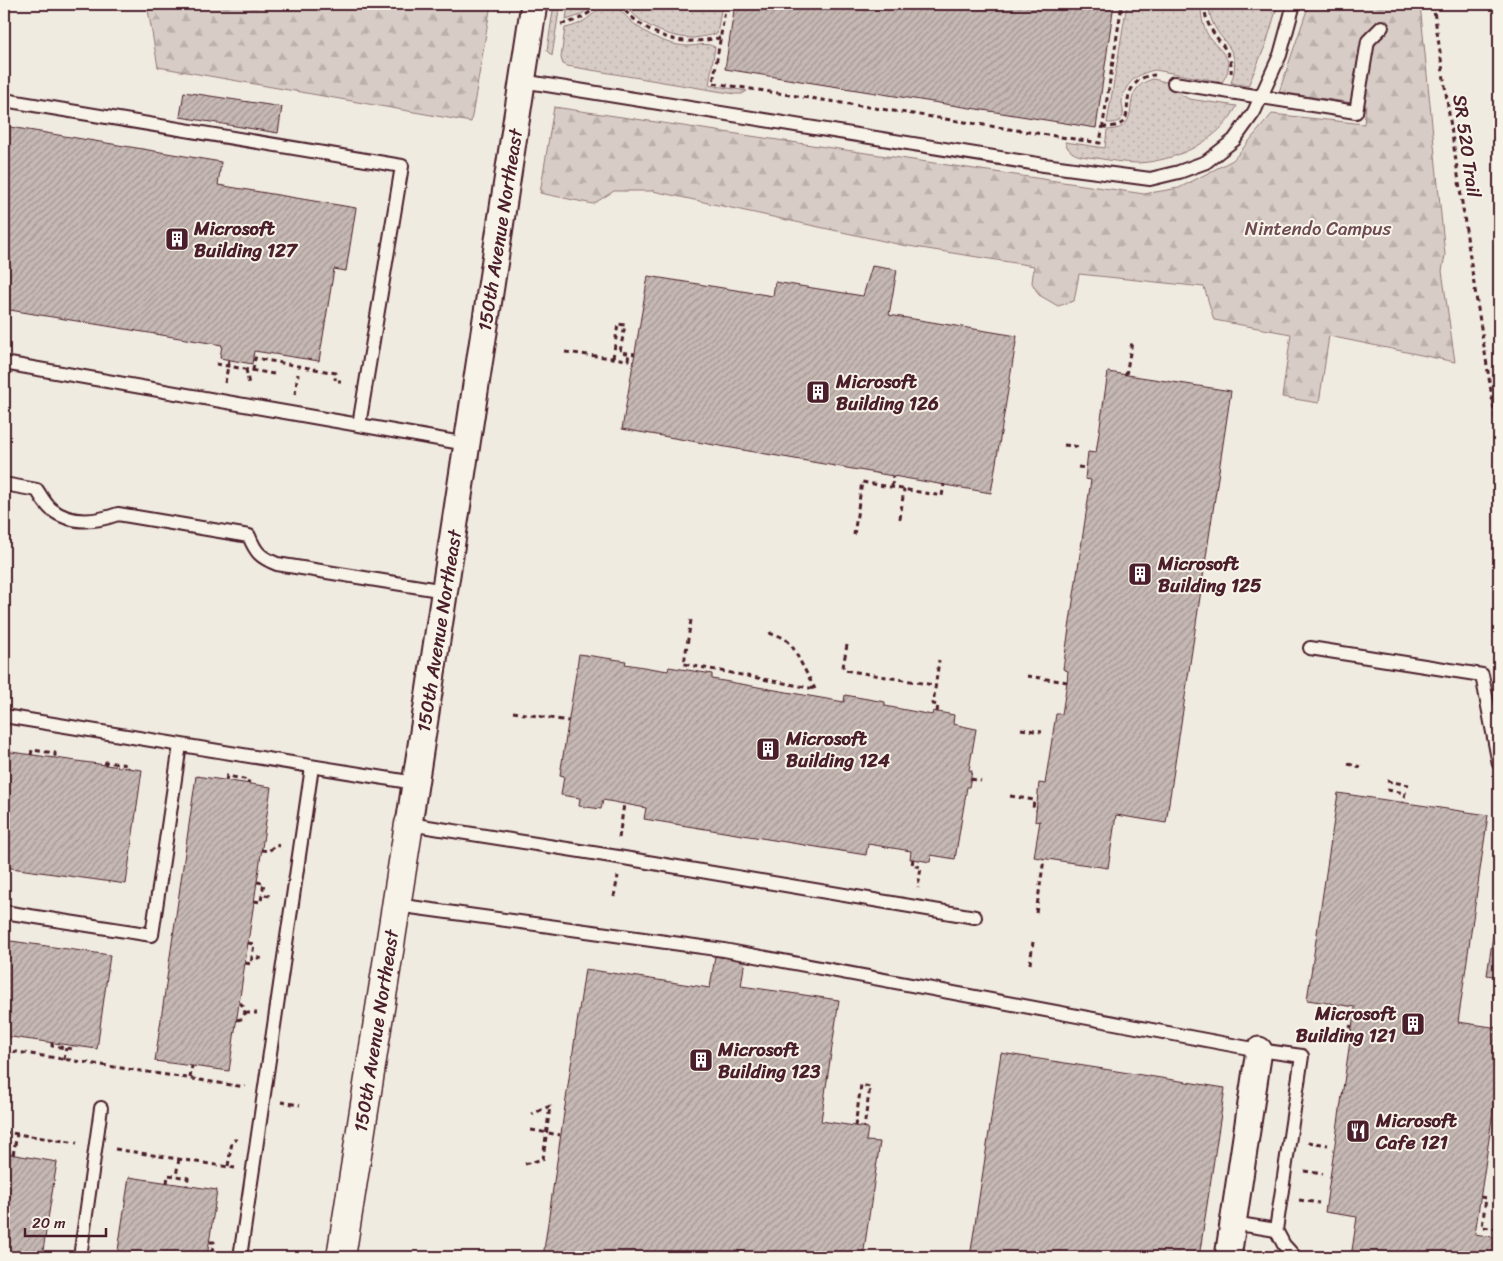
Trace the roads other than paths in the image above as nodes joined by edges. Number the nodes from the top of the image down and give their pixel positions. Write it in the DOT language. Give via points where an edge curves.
graph roads {
  1 [pos="534,4"];
  2 [pos="1294,4"];
  3 [pos="1382,28"];
  4 [pos="522,81"];
  5 [pos="1174,82"];
  6 [pos="1261,97"];
  7 [pos="4,100"];
  8 [pos="4,363"];
  9 [pos="359,425"];
  10 [pos="467,444"];
  11 [pos="4,484"];
  12 [pos="445,591"];
  13 [pos="1310,648"];
  14 [pos="4,716"];
  15 [pos="180,745"];
  16 [pos="1499,764"];
  17 [pos="312,767"];
  18 [pos="415,783"];
  19 [pos="409,824"];
  20 [pos="396,905"];
  21 [pos="4,912"];
  22 [pos="975,917"];
  23 [pos="1259,1050"];
  24 [pos="101,1108"];
  25 [pos="1233,1223"];
  26 [pos="1276,1230"];
  27 [pos="80,1257"];
  28 [pos="240,1257"];
  29 [pos="341,1257"];
  30 [pos="1228,1257"];
  31 [pos="1295,1257"];
  1 -- 4 [label="street, 150th Avenue Northeast"];
  2 -- 6 [label="lane" via="1280,54"];
  3 -- 6 [label="lane" via="1368,40 1356,112"];
  4 -- 6 [label="lane" via="1044,165 1150,179 1206,162 1234,140"];
  4 -- 10 [label="street, 150th Avenue Northeast"];
  5 -- 6 [label="lane"];
  7 -- 9 [label="lane" via="402,166"];
  8 -- 9 [label="lane"];
  9 -- 10 [label="lane"];
  10 -- 12 [label="street, 150th Avenue Northeast"];
  11 -- 12 [label="lane" via="37,490 50,508 68,519 86,521 118,514 249,536 255,551 277,564"];
  12 -- 18 [label="street, 150th Avenue Northeast"];
  13 -- 16 [label="lane" via="1482,676"];
  14 -- 15 [label="lane"];
  15 -- 17 [label="lane"];
  15 -- 21 [label="lane" via="152,935"];
  17 -- 18 [label="lane"];
  17 -- 28 [label="lane"];
  18 -- 19 [label="street, 150th Avenue Northeast"];
  19 -- 20 [label="street, 150th Avenue Northeast"];
  19 -- 22 [label="lane"];
  20 -- 23 [label="lane" via="724,950"];
  20 -- 29 [label="street, 150th Avenue Northeast"];
  23 -- 25 [label="street"];
  23 -- 26 [label="lane" via="1302,1056"];
  24 -- 27 [label="lane"];
  25 -- 26 [label="lane"];
  25 -- 30 [label="street"];
  26 -- 31 [label="lane"];
}
